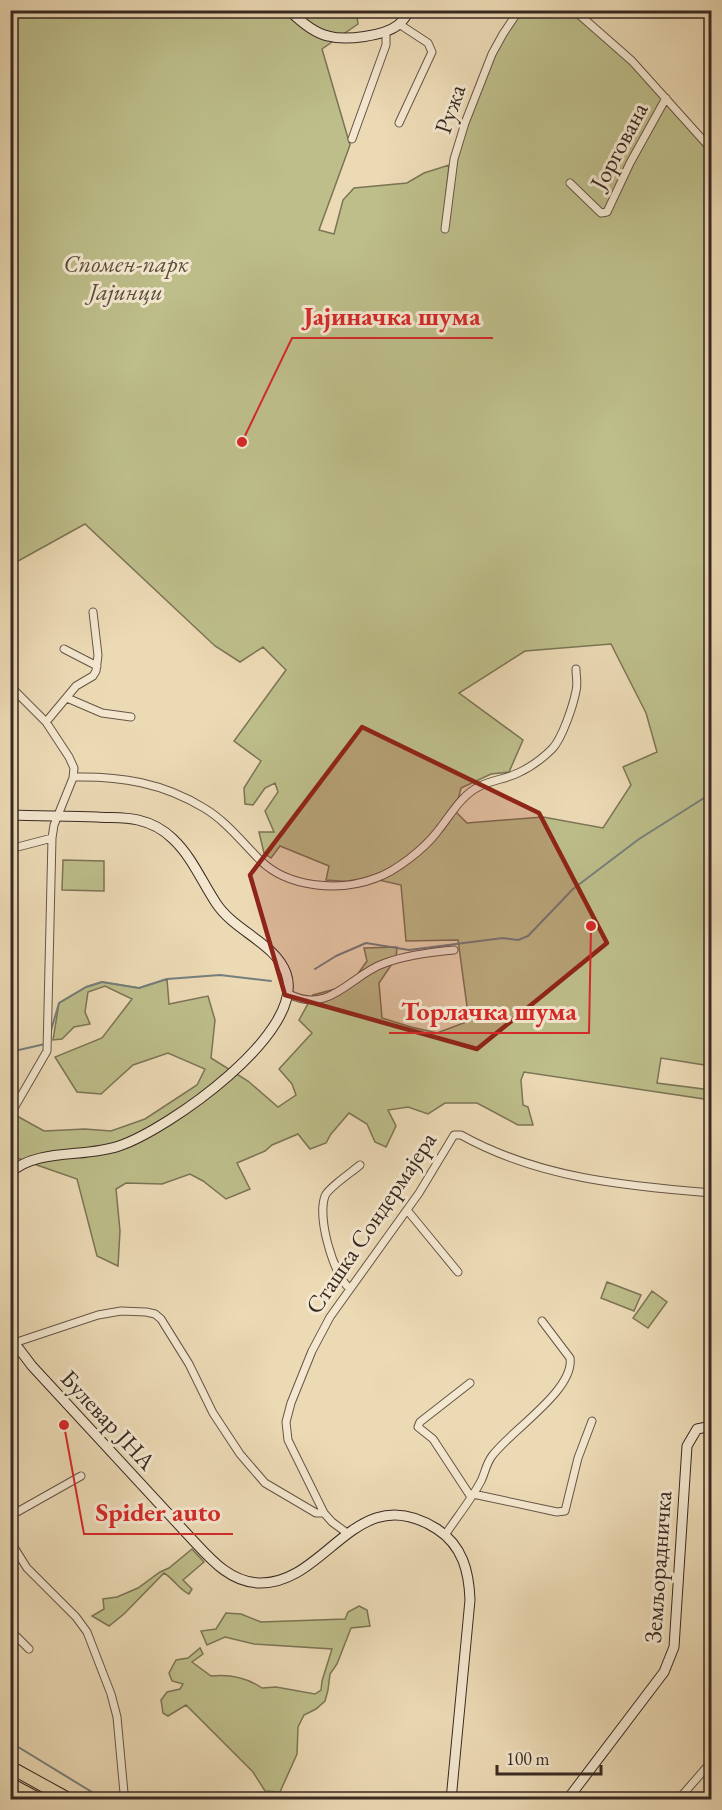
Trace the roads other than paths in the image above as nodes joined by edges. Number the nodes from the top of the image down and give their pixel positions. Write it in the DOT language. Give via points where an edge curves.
graph roads {
  1 [pos="289,10"];
  2 [pos="410,10"];
  3 [pos="519,10"];
  4 [pos="574,10"];
  5 [pos="399,24"];
  6 [pos="386,31"];
  7 [pos="666,98"];
  8 [pos="399,123"];
  9 [pos="352,139"];
  10 [pos="711,150"];
  11 [pos="570,183"];
  12 [pos="445,229"];
  13 [pos="93,612"];
  14 [pos="64,649"];
  15 [pos="97,666"];
  16 [pos="576,669"];
  17 [pos="10,686"];
  18 [pos="67,698"];
  19 [pos="131,717"];
  20 [pos="46,722"];
  21 [pos="74,777"];
  22 [pos="10,815"];
  23 [pos="57,816"];
  24 [pos="52,838"];
  25 [pos="10,849"];
  26 [pos="454,950"];
  27 [pos="289,994"];
  28 [pos="10,1115"];
  29 [pos="360,1165"];
  30 [pos="10,1173"];
  31 [pos="711,1193"];
  32 [pos="407,1210"];
  33 [pos="458,1272"];
  34 [pos="350,1289"];
  35 [pos="542,1321"];
  36 [pos="12,1341"];
  37 [pos="470,1383"];
  38 [pos="592,1421"];
  39 [pos="711,1426"];
  40 [pos="81,1476"];
  41 [pos="472,1496"];
  42 [pos="324,1513"];
  43 [pos="10,1516"];
  44 [pos="347,1533"];
  45 [pos="445,1534"];
  46 [pos="11,1545"];
  47 [pos="10,1630"];
  48 [pos="29,1649"];
  49 [pos="711,1761"];
  50 [pos="10,1767"];
  51 [pos="10,1784"];
  52 [pos="124,1793"];
  53 [pos="40,1800"];
  54 [pos="70,1800"];
  55 [pos="450,1800"];
  56 [pos="567,1800"];
  57 [pos="678,1800"];
  1 -- 6 [label="main road" via="327,36 345,38"];
  2 -- 5 [label="main road"];
  3 -- 12 [label="street, Ружа" via="492,54 465,123 454,159"];
  4 -- 7 [label="street, Јоргована" via="632,61"];
  5 -- 6 [label="main road"];
  5 -- 8 [label="street" via="428,43 432,52"];
  6 -- 9 [label="street" via="386,45"];
  7 -- 10 [label="street, Јоргована"];
  7 -- 11 [label="street, Јоргована" via="607,212 595,210"];
  13 -- 15 [label="street"];
  14 -- 15 [label="street"];
  15 -- 18 [label="street" via="94,674"];
  16 -- 21 [label="street" via="577,690 553,748 518,773 467,794 426,844 393,869 368,881 326,885 287,877 265,865 213,814 183,796 136,780"];
  17 -- 20 [label="street"];
  18 -- 19 [label="street" via="102,713"];
  18 -- 20 [label="street"];
  20 -- 21 [label="street" via="69,757"];
  21 -- 23 [label="street"];
  22 -- 23 [label="main road"];
  23 -- 24 [label="street"];
  23 -- 27 [label="main road" via="132,819 161,829 180,847 222,913 272,953 282,966"];
  24 -- 25 [label="street"];
  24 -- 28 [label="street" via="47,1049"];
  26 -- 27 [label="street" via="383,963 343,989 314,1001"];
  27 -- 30 [label="main road" via="278,1022 246,1058 208,1094 165,1123 121,1146 37,1159"];
  29 -- 34 [label="street" via="324,1200 331,1256"];
  31 -- 32 [label="street, Сташка Сондермајера" via="614,1184 570,1175 514,1160 458,1134 451,1137"];
  32 -- 33 [label="street"];
  32 -- 34 [label="street, Сташка Сондермајера"];
  34 -- 42 [label="street, Сташка Сондермајера" via="312,1351 286,1422 288,1440"];
  35 -- 41 [label="street" via="570,1358 567,1373 549,1401 493,1454"];
  36 -- 42 [label="street" via="98,1315 120,1311 155,1314 189,1364 226,1434 261,1479 316,1513"];
  36 -- 44 [label="main road, Булевар ЈНА" via="226,1572 252,1583 285,1579"];
  37 -- 41 [label="street" via="418,1427 433,1439"];
  38 -- 41 [label="street" via="565,1511"];
  39 -- 56 [label="main road, Земљорадничка" via="697,1429 687,1450 674,1647 664,1672"];
  40 -- 43 [label="street"];
  41 -- 45 [label="street"];
  42 -- 44 [label="street"];
  44 -- 45 [label="main road, Булевар ЈНА" via="383,1517 403,1516"];
  45 -- 55 [label="main road" via="462,1556 470,1593"];
  46 -- 52 [label="street" via="32,1574 87,1632 117,1717"];
  47 -- 48 [label="street"];
  49 -- 57 [label="street"];
  50 -- 54 [label="highway"];
  51 -- 53 [label="highway"];
}
